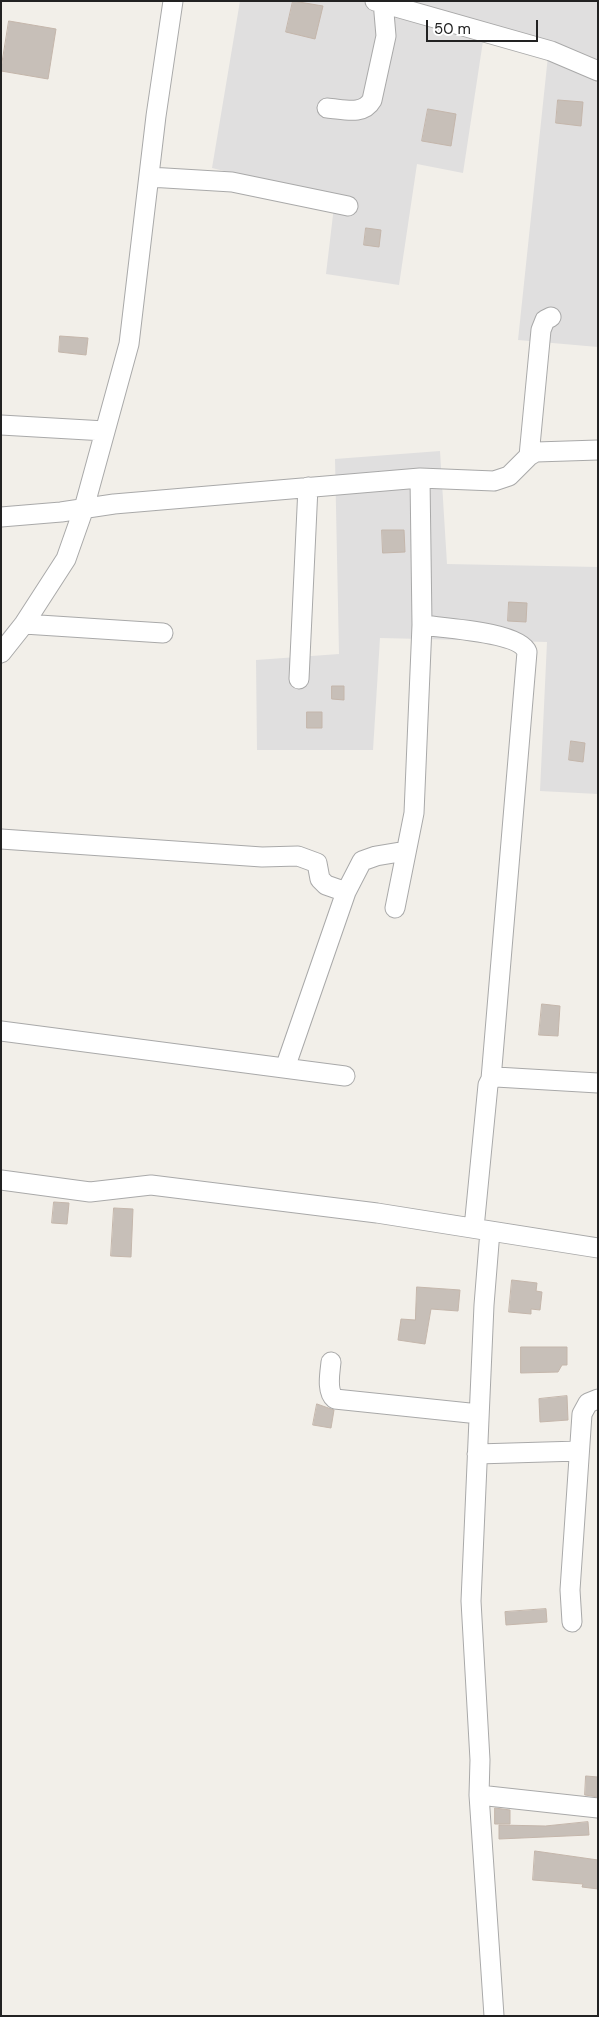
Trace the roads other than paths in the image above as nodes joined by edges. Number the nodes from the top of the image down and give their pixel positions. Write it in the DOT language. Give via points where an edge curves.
graph roads {
  1 [pos="173,1"];
  2 [pos="380,2"];
  3 [pos="598,71"];
  4 [pos="327,108"];
  5 [pos="149,177"];
  6 [pos="348,206"];
  7 [pos="551,317"];
  8 [pos="1,425"];
  9 [pos="105,431"];
  10 [pos="598,450"];
  11 [pos="529,456"];
  12 [pos="420,478"];
  13 [pos="308,487"];
  14 [pos="84,508"];
  15 [pos="1,517"];
  16 [pos="24,624"];
  17 [pos="422,625"];
  18 [pos="163,633"];
  19 [pos="1,653"];
  20 [pos="299,679"];
  21 [pos="1,839"];
  22 [pos="406,851"];
  23 [pos="346,892"];
  24 [pos="395,908"];
  25 [pos="1,1031"];
  26 [pos="285,1068"];
  27 [pos="345,1076"];
  28 [pos="491,1079"];
  29 [pos="598,1083"];
  30 [pos="1,1180"];
  31 [pos="482,1230"];
  32 [pos="598,1248"];
  33 [pos="331,1362"];
  34 [pos="598,1399"];
  35 [pos="479,1414"];
  36 [pos="579,1451"];
  37 [pos="478,1454"];
  38 [pos="572,1622"];
  39 [pos="479,1795"];
  40 [pos="598,1808"];
  41 [pos="494,2016"];
  1 -- 5 [label="street"];
  2 -- 3 [label="street" via="551,51"];
  2 -- 4 [label="street" via="386,36 372,100 363,110"];
  5 -- 6 [label="street" via="232,182"];
  5 -- 9 [label="street" via="134,319"];
  7 -- 11 [label="street" via="542,324 541,330"];
  8 -- 9 [label="street"];
  9 -- 14 [label="street"];
  10 -- 11 [label="street" via="536,452"];
  11 -- 12 [label="street" via="509,476 494,481"];
  12 -- 13 [label="street"];
  12 -- 17 [label="street"];
  13 -- 14 [label="street"];
  13 -- 20 [label="street"];
  14 -- 15 [label="street"];
  14 -- 16 [label="street" via="66,559"];
  16 -- 18 [label="street"];
  16 -- 19 [label="street"];
  17 -- 22 [label="street" via="414,813"];
  17 -- 28 [label="street" via="503,636 520,642 527,652"];
  21 -- 23 [label="street" via="262,858 298,856 317,864 320,879 326,885"];
  22 -- 23 [label="street" via="362,862"];
  22 -- 24 [label="street"];
  23 -- 26 [label="street"];
  25 -- 26 [label="street"];
  26 -- 27 [label="street"];
  28 -- 29 [label="street"];
  28 -- 31 [label="street" via="488,1085"];
  30 -- 31 [label="street" via="90,1192 151,1185 377,1213"];
  31 -- 32 [label="street"];
  31 -- 35 [label="street"];
  33 -- 35 [label="street" via="330,1390 335,1399"];
  34 -- 36 [label="street" via="588,1402 582,1414"];
  35 -- 37 [label="street"];
  36 -- 37 [label="street"];
  36 -- 38 [label="street" via="570,1590"];
  37 -- 39 [label="street" via="471,1601"];
  39 -- 40 [label="street"];
  39 -- 41 [label="street"];
}
